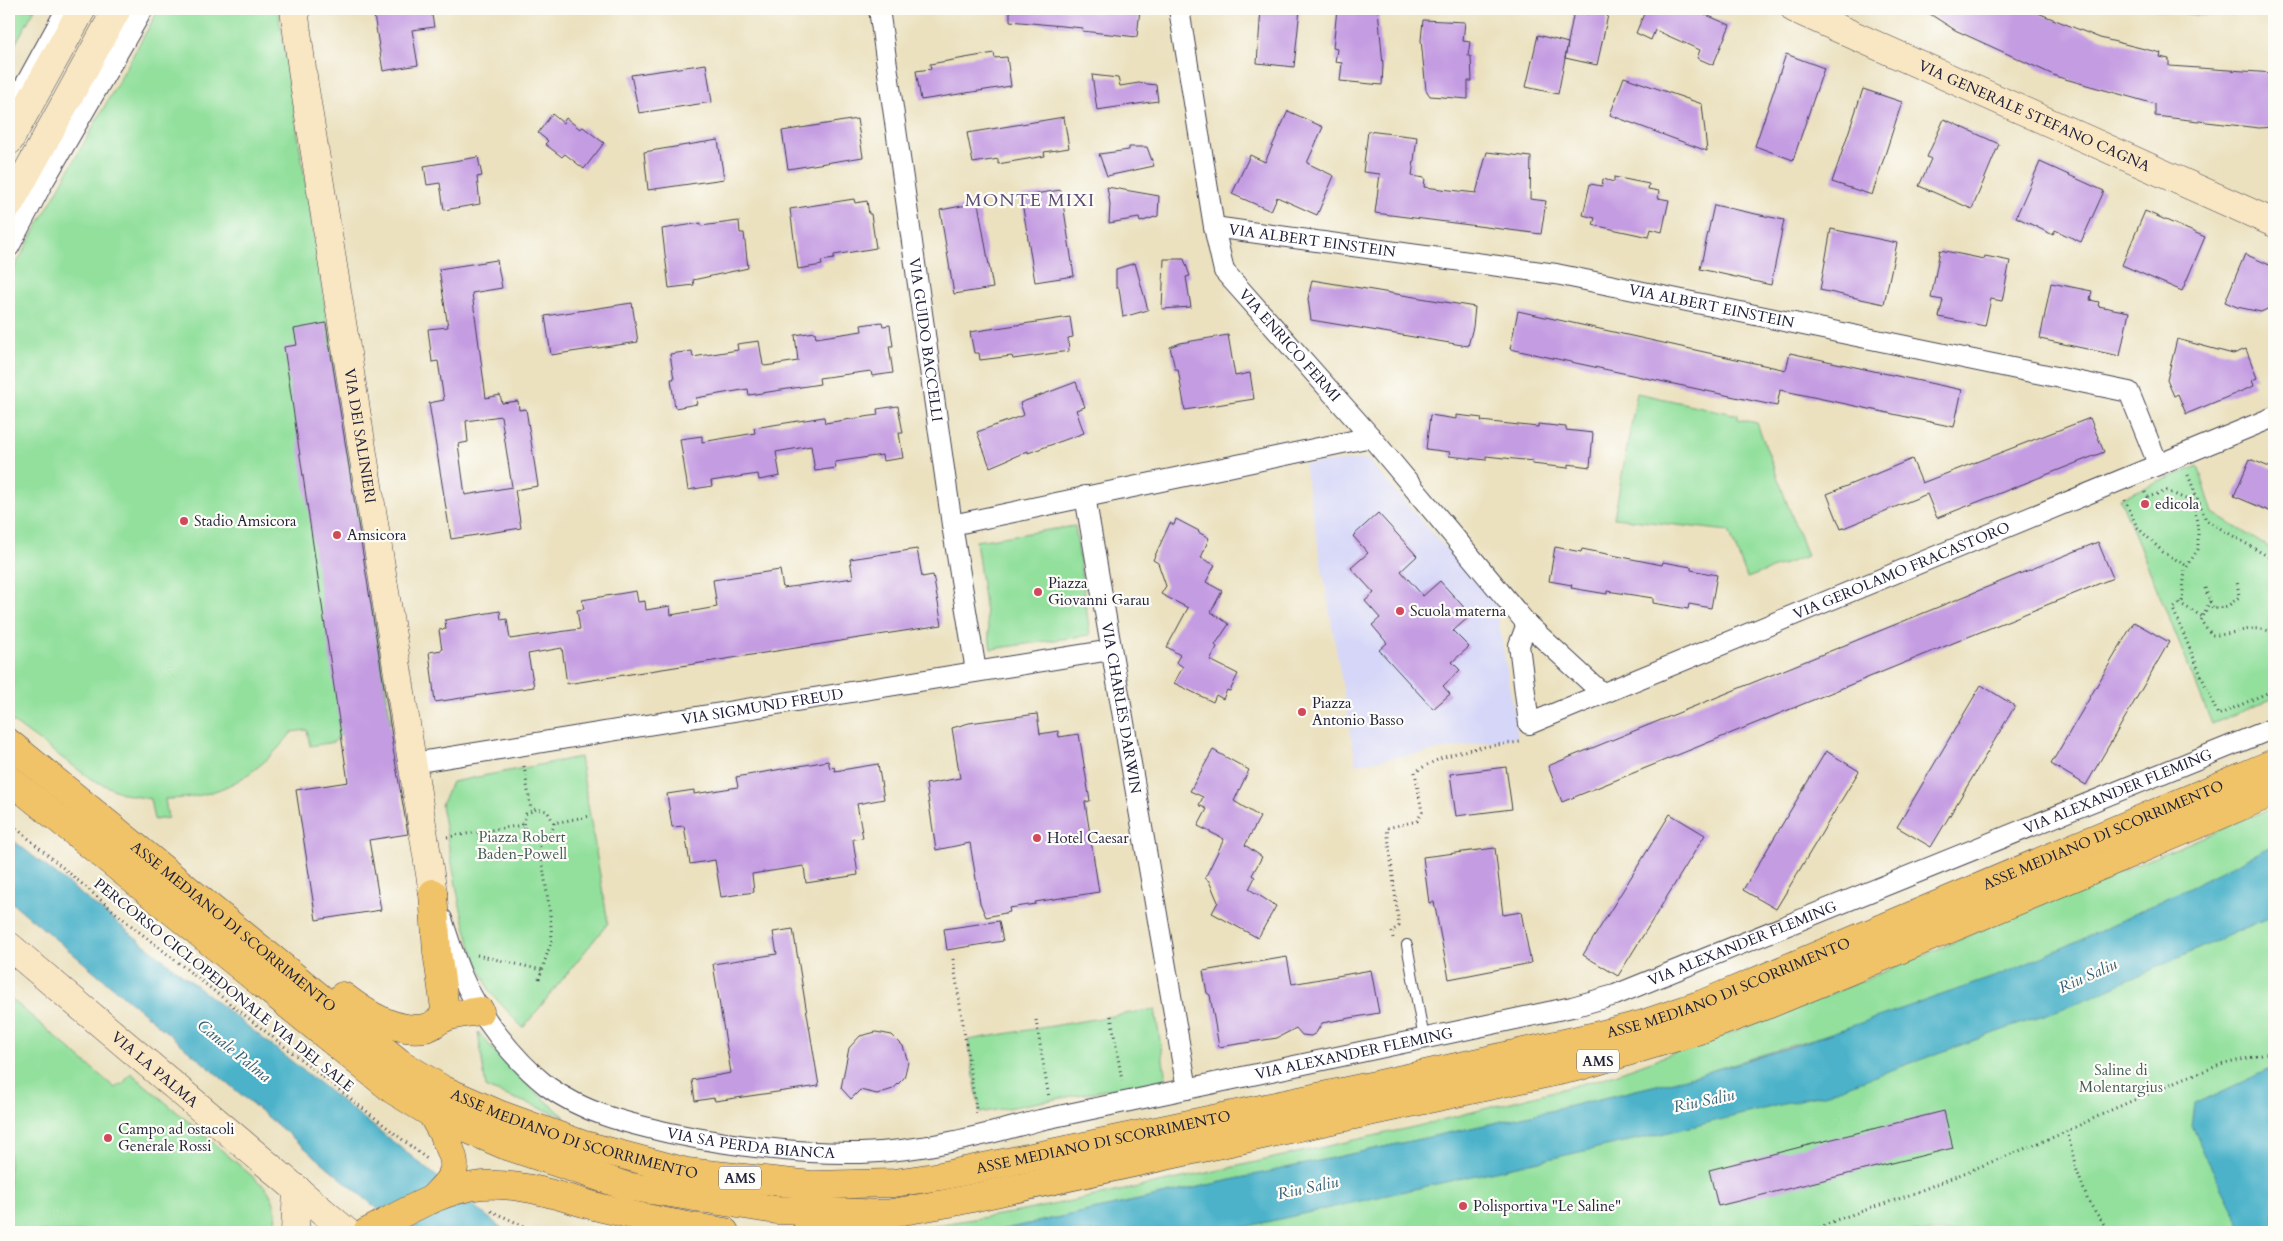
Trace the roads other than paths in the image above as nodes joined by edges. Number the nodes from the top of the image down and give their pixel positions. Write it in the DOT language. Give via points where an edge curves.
graph roads {
  1 [pos="61,9"];
  2 [pos="82,9"];
  3 [pos="117,9"];
  4 [pos="144,9"];
  5 [pos="294,9"];
  6 [pos="879,9"];
  7 [pos="1179,9"];
  8 [pos="1795,9"];
  9 [pos="9,104"];
  10 [pos="9,140"];
  11 [pos="9,205"];
  12 [pos="2274,223"];
  13 [pos="1214,227"];
  14 [pos="9,248"];
  15 [pos="2274,417"];
  16 [pos="1371,437"];
  17 [pos="2158,464"];
  18 [pos="1085,496"];
  19 [pos="952,525"];
  20 [pos="1527,624"];
  21 [pos="1110,650"];
  22 [pos="976,671"];
  23 [pos="1602,693"];
  24 [pos="2274,728"];
  25 [pos="9,743"];
  26 [pos="413,763"];
  27 [pos="2274,763"];
  28 [pos="9,779"];
  29 [pos="2274,792"];
  30 [pos="433,893"];
  31 [pos="1407,945"];
  32 [pos="9,946"];
  33 [pos="311,990"];
  34 [pos="480,1011"];
  35 [pos="442,1019"];
  36 [pos="1424,1039"];
  37 [pos="1187,1089"];
  38 [pos="432,1114"];
  39 [pos="297,1189"];
  40 [pos="447,1190"];
  41 [pos="886,1214"];
  42 [pos="371,1230"];
  43 [pos="294,1232"];
  44 [pos="347,1232"];
  45 [pos="725,1232"];
  46 [pos="806,1232"];
  1 -- 9 [label="lane"];
  2 -- 10 [label="street"];
  3 -- 11 [label="street"];
  4 -- 14 [label="street" via="42,184"];
  5 -- 26 [label="street, VIA DEI SALINIERI"];
  6 -- 19 [label="street, VIA GUIDO BACCELLI"];
  7 -- 13 [label="street, VIA ENRICO FERMI"];
  8 -- 12 [label="street, VIA GENERALE STEFANO CAGNA"];
  13 -- 16 [label="street, VIA ENRICO FERMI" via="1224,271"];
  13 -- 17 [label="street, VIA ALBERT EINSTEIN" via="1556,274 2129,392"];
  15 -- 17 [label="street, VIA GEROLAMO FRACASTORO"];
  16 -- 18 [label="street"];
  16 -- 20 [label="street, VIA ENRICO FERMI"];
  17 -- 23 [label="street, VIA GEROLAMO FRACASTORO"];
  18 -- 19 [label="street"];
  18 -- 21 [label="street, VIA CHARLES DARWIN"];
  19 -- 22 [label="street, VIA GUIDO BACCELLI"];
  20 -- 23 [label="street, VIA ENRICO FERMI"];
  20 -- 23 [label="street, VIA GEROLAMO FRACASTORO" via="1520,645 1529,724"];
  21 -- 22 [label="street, VIA SIGMUND FREUD"];
  21 -- 37 [label="street, VIA CHARLES DARWIN"];
  22 -- 26 [label="street, VIA SIGMUND FREUD"];
  24 -- 36 [label="street, VIA ALEXANDER FLEMING" via="1615,995 1572,1008"];
  25 -- 33 [label="highway, ASSE MEDIANO DI SCORRIMENTO / AMS"];
  26 -- 30 [label="street, VIA DEI SALINIERI"];
  27 -- 33 [label="highway, ASSE MEDIANO DI SCORRIMENTO / AMS" via="1712,1000 1642,1024 1380,1084 941,1176 894,1183 812,1185 686,1172 581,1144 442,1089 400,1062"];
  28 -- 38 [label="highway, ASSE MEDIANO DI SCORRIMENTO" via="393,1090"];
  29 -- 41 [label="highway, ASSE MEDIANO DI SCORRIMENTO / AMS" via="2104,866 1700,1030 1577,1067"];
  30 -- 34 [label="street, VIA SA PERDA BIANCA" via="462,976"];
  30 -- 35 [label="highway" via="445,1009"];
  31 -- 36 [label="lane"];
  32 -- 39 [label="street, VIA LA PALMA"];
  33 -- 35 [label="highway" via="333,989 361,1010 391,1024 423,1028"];
  34 -- 35 [label="highway"];
  34 -- 37 [label="street, VIA SA PERDA BIANCA" via="516,1055 547,1085 587,1110 632,1124 723,1144 799,1152 863,1153 930,1146"];
  36 -- 37 [label="street, VIA ALEXANDER FLEMING"];
  38 -- 40 [label="highway" via="454,1158"];
  38 -- 41 [label="highway, ASSE MEDIANO DI SCORRIMENTO" via="504,1144 626,1186 776,1210"];
  39 -- 43 [label="street"];
  39 -- 44 [label="street, VIA LA PALMA"];
  40 -- 42 [label="highway"];
  40 -- 45 [label="highway" via="482,1185 530,1189 635,1216"];
  41 -- 46 [label="highway" via="842,1228"];
}
